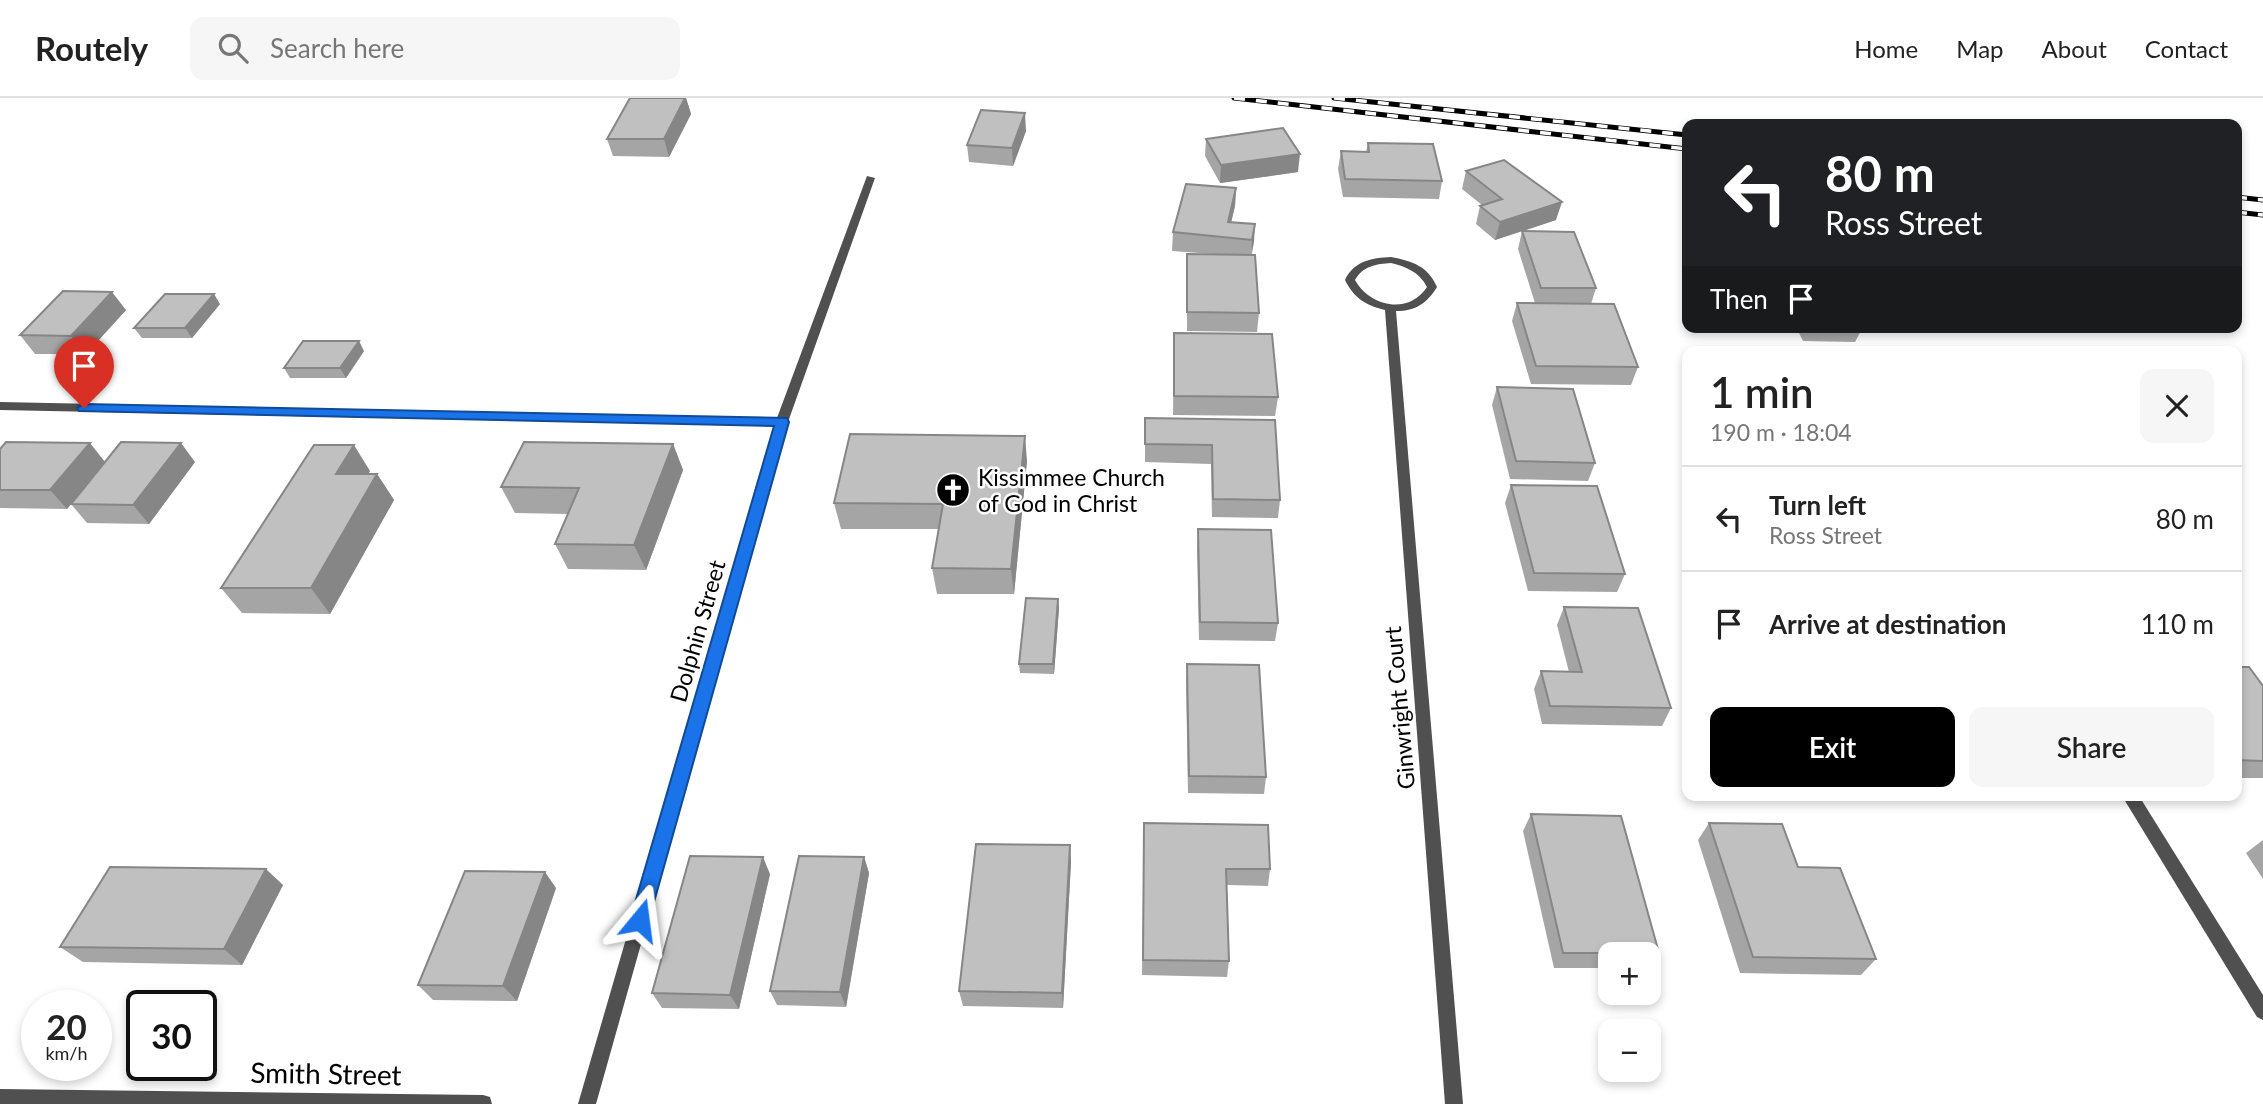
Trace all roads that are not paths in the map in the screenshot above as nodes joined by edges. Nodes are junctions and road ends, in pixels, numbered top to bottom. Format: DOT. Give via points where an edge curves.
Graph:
graph roads {
  1 [pos="870,178"];
  2 [pos="1390,308"];
  3 [pos="0,406"];
  4 [pos="782,422"];
  5 [pos="2133,801"];
  6 [pos="2263,1011"];
  7 [pos="0,1098"];
  8 [pos="196,1101"];
  9 [pos="483,1104"];
  10 [pos="587,1104"];
  11 [pos="1454,1104"];
  1 -- 4 [label="street, Dolphin Street"];
  2 -- 2 [label="street" via="1420,303 1429,296 1428,278 1420,270 1391,260 1353,271 1350,280 1361,298"];
  2 -- 11 [label="street, Ginwright Court"];
  3 -- 4 [label="street"];
  4 -- 10 [label="street, Dolphin Street"];
  5 -- 6 [label="street"];
  7 -- 8 [label="street, Smith Street"];
  8 -- 9 [label="street, Smith Street"];
}
